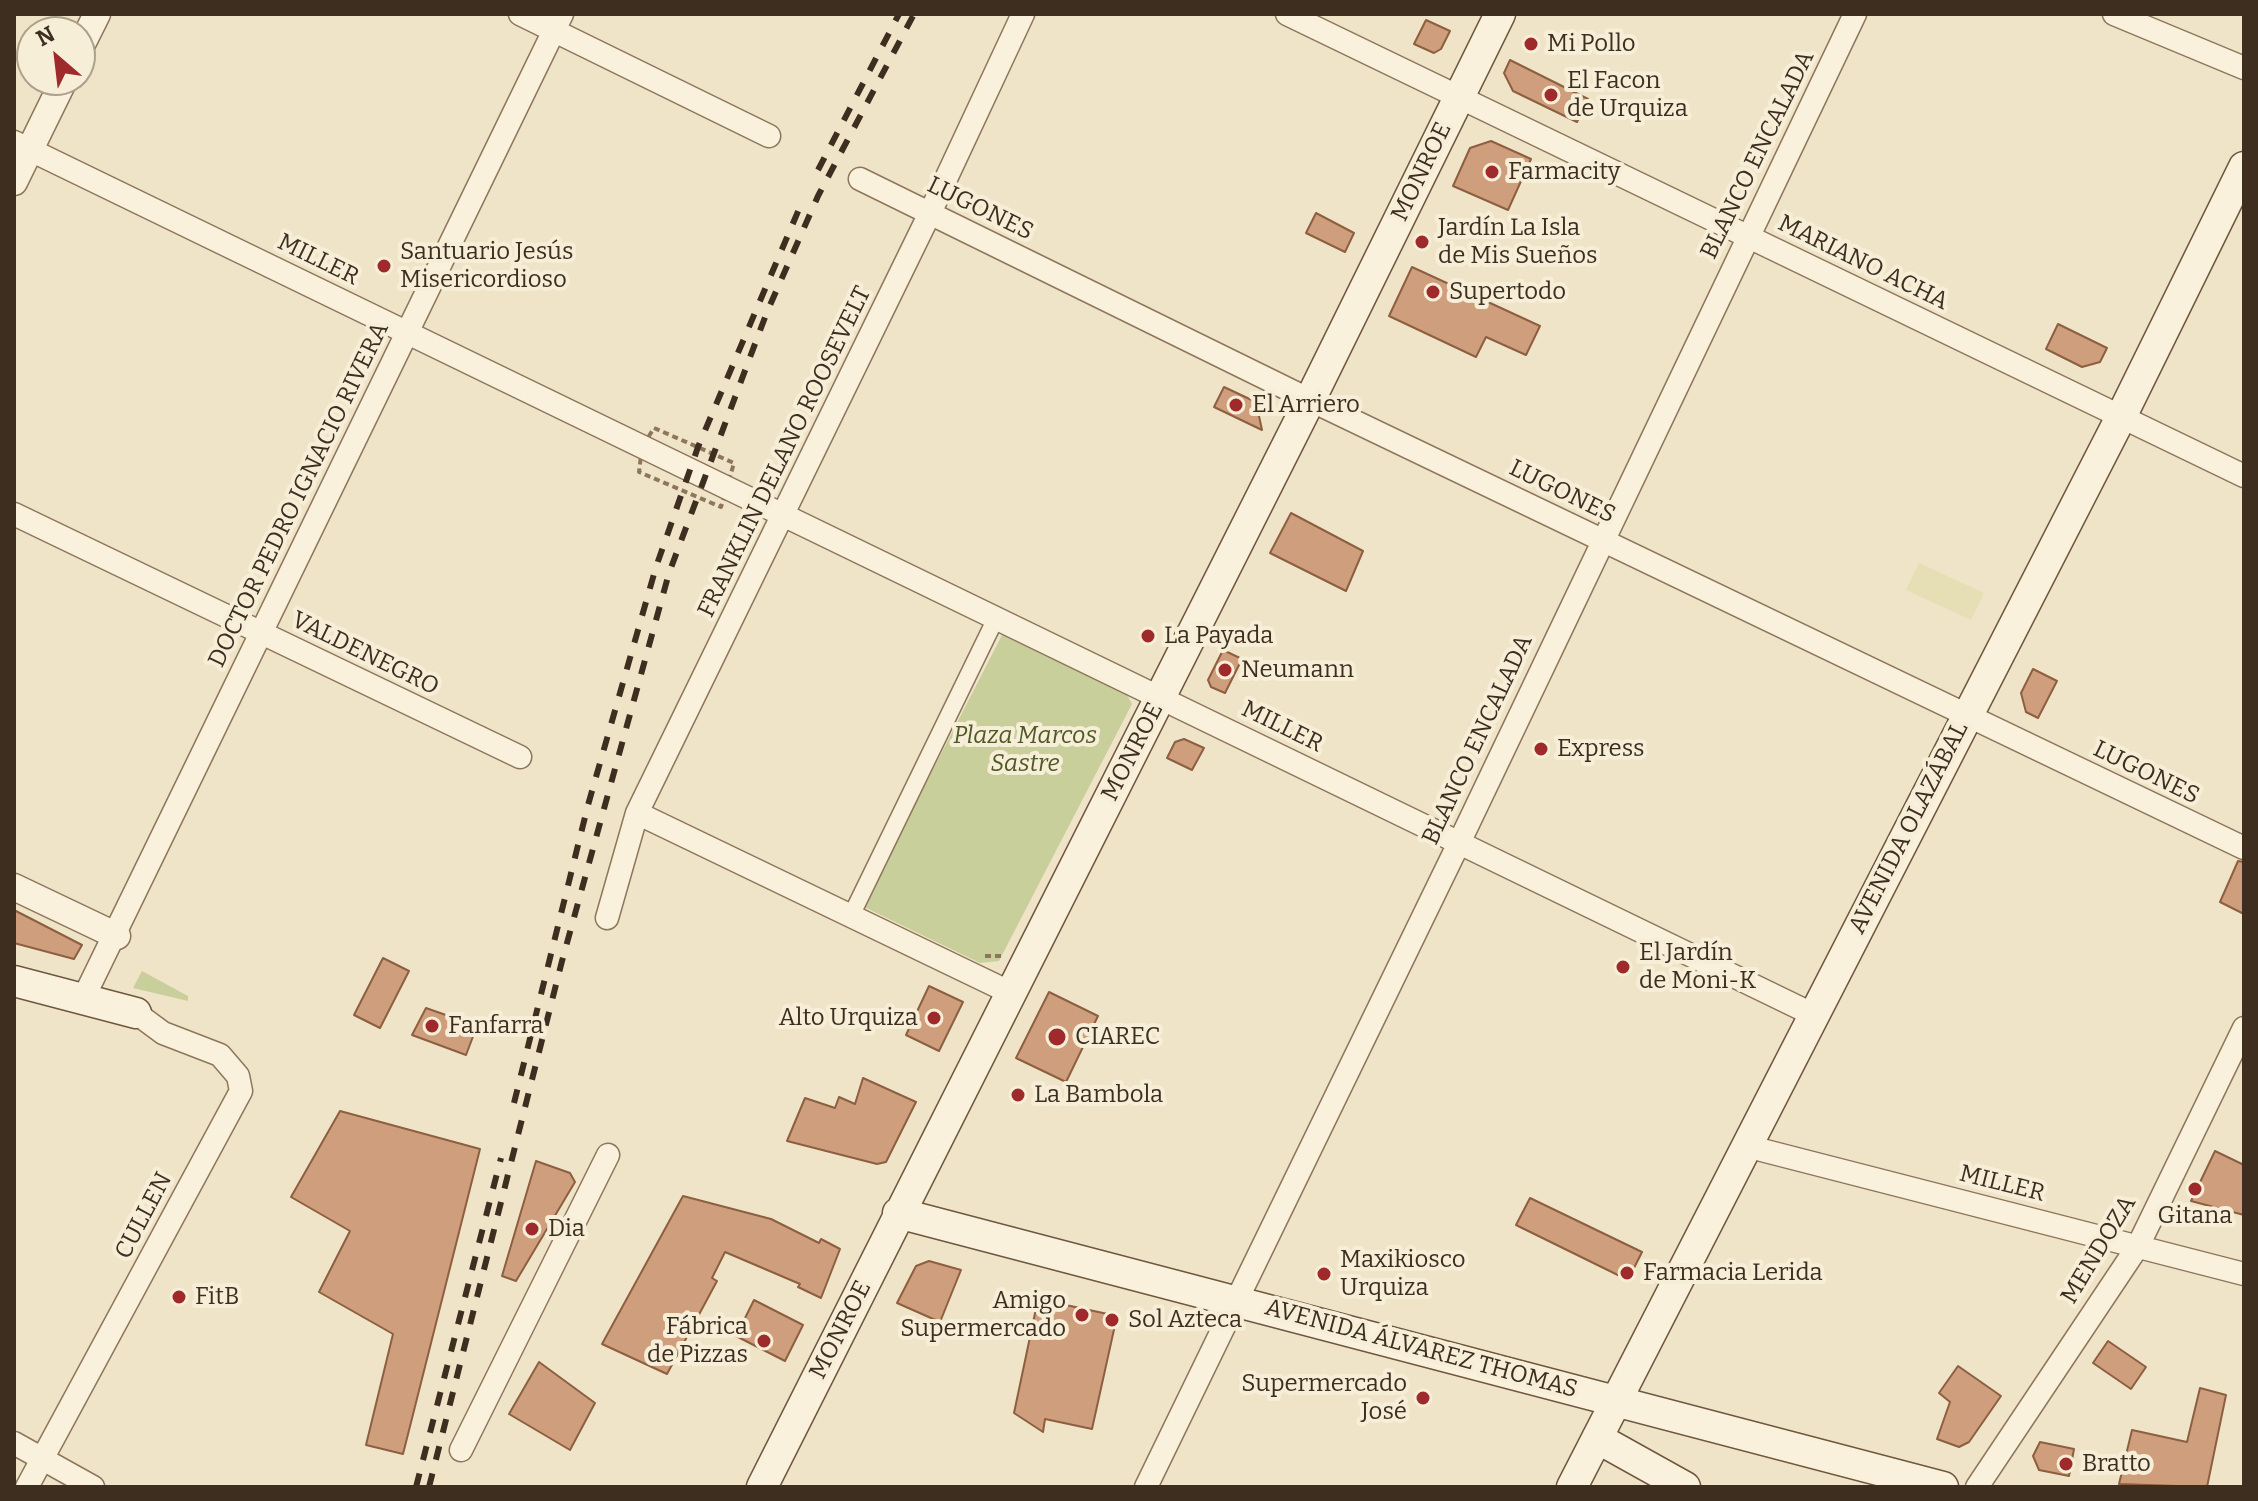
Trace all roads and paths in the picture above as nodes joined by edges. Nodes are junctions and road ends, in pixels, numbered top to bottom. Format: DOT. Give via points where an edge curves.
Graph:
graph roads {
  1 [pos="520,14"];
  2 [pos="1023,14"];
  3 [pos="1287,14"];
  4 [pos="1500,14"];
  5 [pos="1855,14"];
  6 [pos="2114,14"];
  7 [pos="558,22"];
  8 [pos="2244,68"];
  9 [pos="54,96"];
  10 [pos="1458,98"];
  11 [pos="769,136"];
  12 [pos="22,146"];
  13 [pos="2244,167"];
  14 [pos="860,179"];
  15 [pos="14,182"];
  16 [pos="930,213"];
  17 [pos="1747,236"];
  18 [pos="406,331"];
  19 [pos="1310,400"];
  20 [pos="2121,417"];
  21 [pos="2244,476"];
  22 [pos="14,514"];
  23 [pos="783,514"];
  24 [pos="1602,539"];
  25 [pos="997,616"];
  26 [pos="262,633"];
  27 [pos="1161,696"];
  28 [pos="1967,716"];
  29 [pos="520,757"];
  30 [pos="637,813"];
  31 [pos="1459,843"];
  32 [pos="2244,848"];
  33 [pos="14,887"];
  34 [pos="851,916"];
  35 [pos="607,918"];
  36 [pos="117,936"];
  37 [pos="982,956"];
  38 [pos="1026,961"];
  39 [pos="14,981"];
  40 [pos="1009,992"];
  41 [pos="83,999"];
  42 [pos="136,1013"];
  43 [pos="1812,1014"];
  44 [pos="2244,1028"];
  45 [pos="1746,1146"];
  46 [pos="608,1155"];
  47 [pos="898,1213"];
  48 [pos="2138,1246"];
  49 [pos="2244,1274"];
  50 [pos="1236,1301"];
  51 [pos="1617,1400"];
  52 [pos="1597,1438"];
  53 [pos="14,1443"];
  54 [pos="461,1450"];
  55 [pos="43,1459"];
  56 [pos="27,1487"];
  57 [pos="93,1487"];
  58 [pos="762,1487"];
  59 [pos="1146,1487"];
  60 [pos="1572,1487"];
  61 [pos="1685,1487"];
  62 [pos="1943,1487"];
  63 [pos="1977,1487"];
  1 -- 7 [label="street"];
  2 -- 16 [label="street, FRANKLIN DELANO ROOSEVELT"];
  3 -- 10 [label="street, MARIANO ACHA"];
  4 -- 10 [label="main road, MONROE"];
  5 -- 17 [label="street, BLANCO ENCALADA"];
  6 -- 8 [label="street"];
  7 -- 11 [label="street"];
  7 -- 18 [label="street, DOCTOR PEDRO IGNACIO RIVERA"];
  9 -- 12 [label="street"];
  10 -- 17 [label="street, MARIANO ACHA"];
  10 -- 19 [label="main road, MONROE"];
  12 -- 15 [label="street"];
  12 -- 18 [label="street, MILLER"];
  13 -- 20 [label="main road, AVENIDA OLAZÁBAL"];
  14 -- 16 [label="street, LUGONES"];
  16 -- 19 [label="street, LUGONES"];
  16 -- 23 [label="street, FRANKLIN DELANO ROOSEVELT"];
  17 -- 20 [label="street, MARIANO ACHA"];
  17 -- 24 [label="street, BLANCO ENCALADA"];
  18 -- 23 [label="street, MILLER"];
  18 -- 26 [label="street, DOCTOR PEDRO IGNACIO RIVERA"];
  19 -- 24 [label="street, LUGONES"];
  19 -- 27 [label="main road, MONROE"];
  20 -- 21 [label="street, MARIANO ACHA"];
  20 -- 28 [label="main road, AVENIDA OLAZÁBAL"];
  22 -- 26 [label="street, VALDENEGRO"];
  23 -- 25 [label="street, MILLER"];
  23 -- 30 [label="street, FRANKLIN DELANO ROOSEVELT"];
  24 -- 28 [label="street, LUGONES"];
  24 -- 31 [label="street, BLANCO ENCALADA"];
  25 -- 27 [label="street, MILLER"];
  25 -- 34 [label="street"];
  26 -- 29 [label="street, VALDENEGRO"];
  26 -- 36 [label="street, DOCTOR PEDRO IGNACIO RIVERA"];
  27 -- 31 [label="street, MILLER"];
  27 -- 38 [label="main road, MONROE"];
  28 -- 32 [label="street, LUGONES"];
  28 -- 43 [label="main road, AVENIDA OLAZÁBAL"];
  30 -- 34 [label="street"];
  30 -- 35 [label="street, FRANKLIN DELANO ROOSEVELT"];
  31 -- 43 [label="street, MILLER"];
  31 -- 50 [label="street, BLANCO ENCALADA"];
  33 -- 36 [label="street"];
  34 -- 40 [label="street"];
  36 -- 41 [label="street, DOCTOR PEDRO IGNACIO RIVERA"];
  37 -- 38 [label="path"];
  38 -- 40 [label="main road, MONROE"];
  39 -- 41 [label="main road"];
  40 -- 47 [label="main road, MONROE"];
  41 -- 42 [label="main road"];
  42 -- 55 [label="street, CULLEN" via="163,1033 220,1055 238,1076 241,1091"];
  43 -- 45 [label="main road, AVENIDA OLAZÁBAL"];
  44 -- 48 [label="street, MENDOZA"];
  45 -- 48 [label="street, MILLER"];
  45 -- 51 [label="main road, AVENIDA OLAZÁBAL"];
  46 -- 54 [label="street"];
  47 -- 50 [label="main road, AVENIDA ÁLVAREZ THOMAS"];
  47 -- 58 [label="main road, MONROE"];
  48 -- 49 [label="street, MILLER"];
  48 -- 63 [label="street, MENDOZA"];
  50 -- 51 [label="main road, AVENIDA ÁLVAREZ THOMAS"];
  50 -- 59 [label="street, BLANCO ENCALADA"];
  51 -- 52 [label="main road, AVENIDA OLAZÁBAL"];
  51 -- 62 [label="main road, AVENIDA ÁLVAREZ THOMAS"];
  52 -- 60 [label="main road, AVENIDA OLAZÁBAL"];
  52 -- 61 [label="main road"];
  53 -- 55 [label="street"];
  55 -- 56 [label="street, CULLEN"];
  55 -- 57 [label="street"];
}
